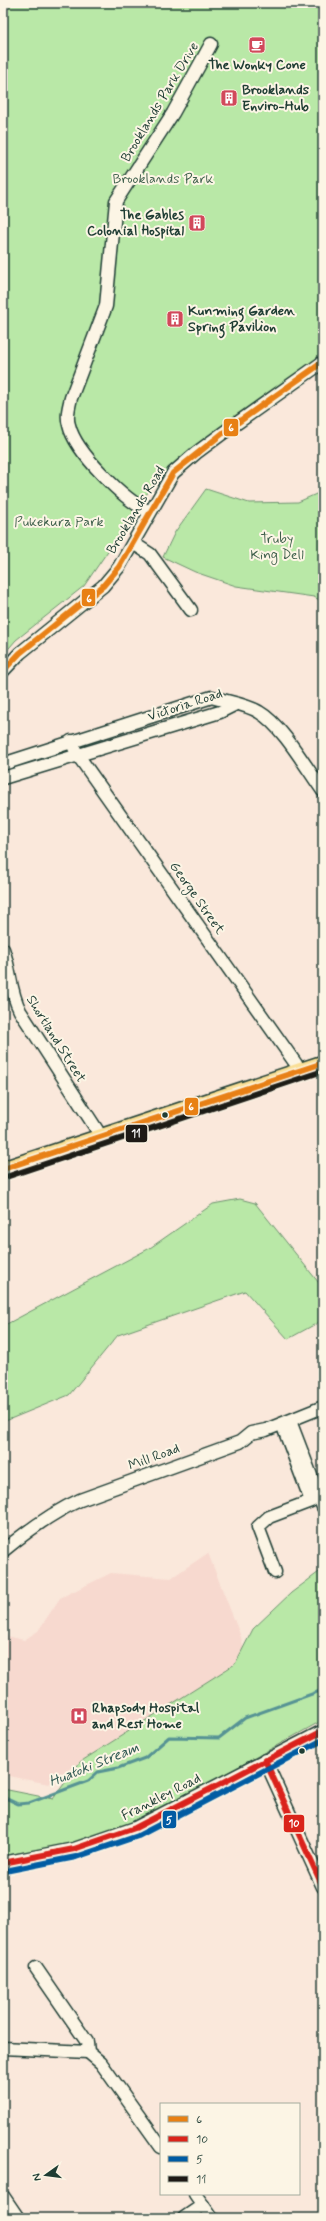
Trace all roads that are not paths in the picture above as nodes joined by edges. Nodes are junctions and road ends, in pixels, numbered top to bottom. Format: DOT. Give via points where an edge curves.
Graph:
graph roads {
  1 [pos="212,44"];
  2 [pos="323,362"];
  3 [pos="150,512"];
  4 [pos="133,543"];
  5 [pos="191,610"];
  6 [pos="3,671"];
  7 [pos="236,704"];
  8 [pos="71,741"];
  9 [pos="77,754"];
  10 [pos="3,764"];
  11 [pos="3,778"];
  12 [pos="323,791"];
  13 [pos="3,949"];
  14 [pos="323,1063"];
  15 [pos="298,1072"];
  16 [pos="100,1138"];
  17 [pos="3,1170"];
  18 [pos="323,1407"];
  19 [pos="286,1422"];
  20 [pos="323,1507"];
  21 [pos="3,1551"];
  22 [pos="275,1572"];
  23 [pos="323,1731"];
  24 [pos="265,1760"];
  25 [pos="3,1863"];
  26 [pos="323,1887"];
  27 [pos="36,1968"];
  28 [pos="3,2048"];
  29 [pos="88,2052"];
  30 [pos="160,2146"];
  31 [pos="196,2195"];
  32 [pos="3,2196"];
  33 [pos="202,2205"];
  34 [pos="18,2218"];
  35 [pos="184,2218"];
  36 [pos="212,2218"];
  1 -- 3 [label="street, Brooklands Park Drive" via="173,113 116,201 106,306 68,411 69,426 84,452 114,488"];
  2 -- 3 [label="street, Brooklands Road" via="196,453 173,473"];
  3 -- 4 [label="street, Brooklands Road"];
  4 -- 5 [label="street" via="150,554"];
  4 -- 6 [label="street, Brooklands Road" via="119,567 103,586 20,653"];
  7 -- 8 [label="street, Victoria Road" via="212,697"];
  7 -- 9 [label="street, Victoria Road" via="220,712"];
  7 -- 12 [label="street" via="260,712 271,721"];
  8 -- 9 [label="street, George Street"];
  8 -- 10 [label="street, Victoria Road"];
  9 -- 11 [label="street, Victoria Road"];
  9 -- 15 [label="street, George Street" via="296,1064"];
  13 -- 16 [label="street, Shortland Street" via="13,996 20,1011"];
  14 -- 15 [label="main road"];
  15 -- 16 [label="main road"];
  16 -- 17 [label="main road"];
  18 -- 19 [label="street, Mill Road"];
  19 -- 20 [label="street"];
  19 -- 21 [label="street, Mill Road" via="251,1433 240,1442 80,1500 24,1533"];
  19 -- 22 [label="street" via="311,1501 269,1517 258,1527"];
  23 -- 24 [label="street, Frankley Road"];
  24 -- 25 [label="street, Frankley Road" via="135,1828 74,1848"];
  24 -- 26 [label="street"];
  27 -- 29 [label="street" via="87,2042"];
  28 -- 29 [label="street"];
  29 -- 30 [label="street" via="101,2063"];
  31 -- 33 [label="street"];
  32 -- 34 [label="street"];
  33 -- 35 [label="street"];
  33 -- 36 [label="street"];
}
